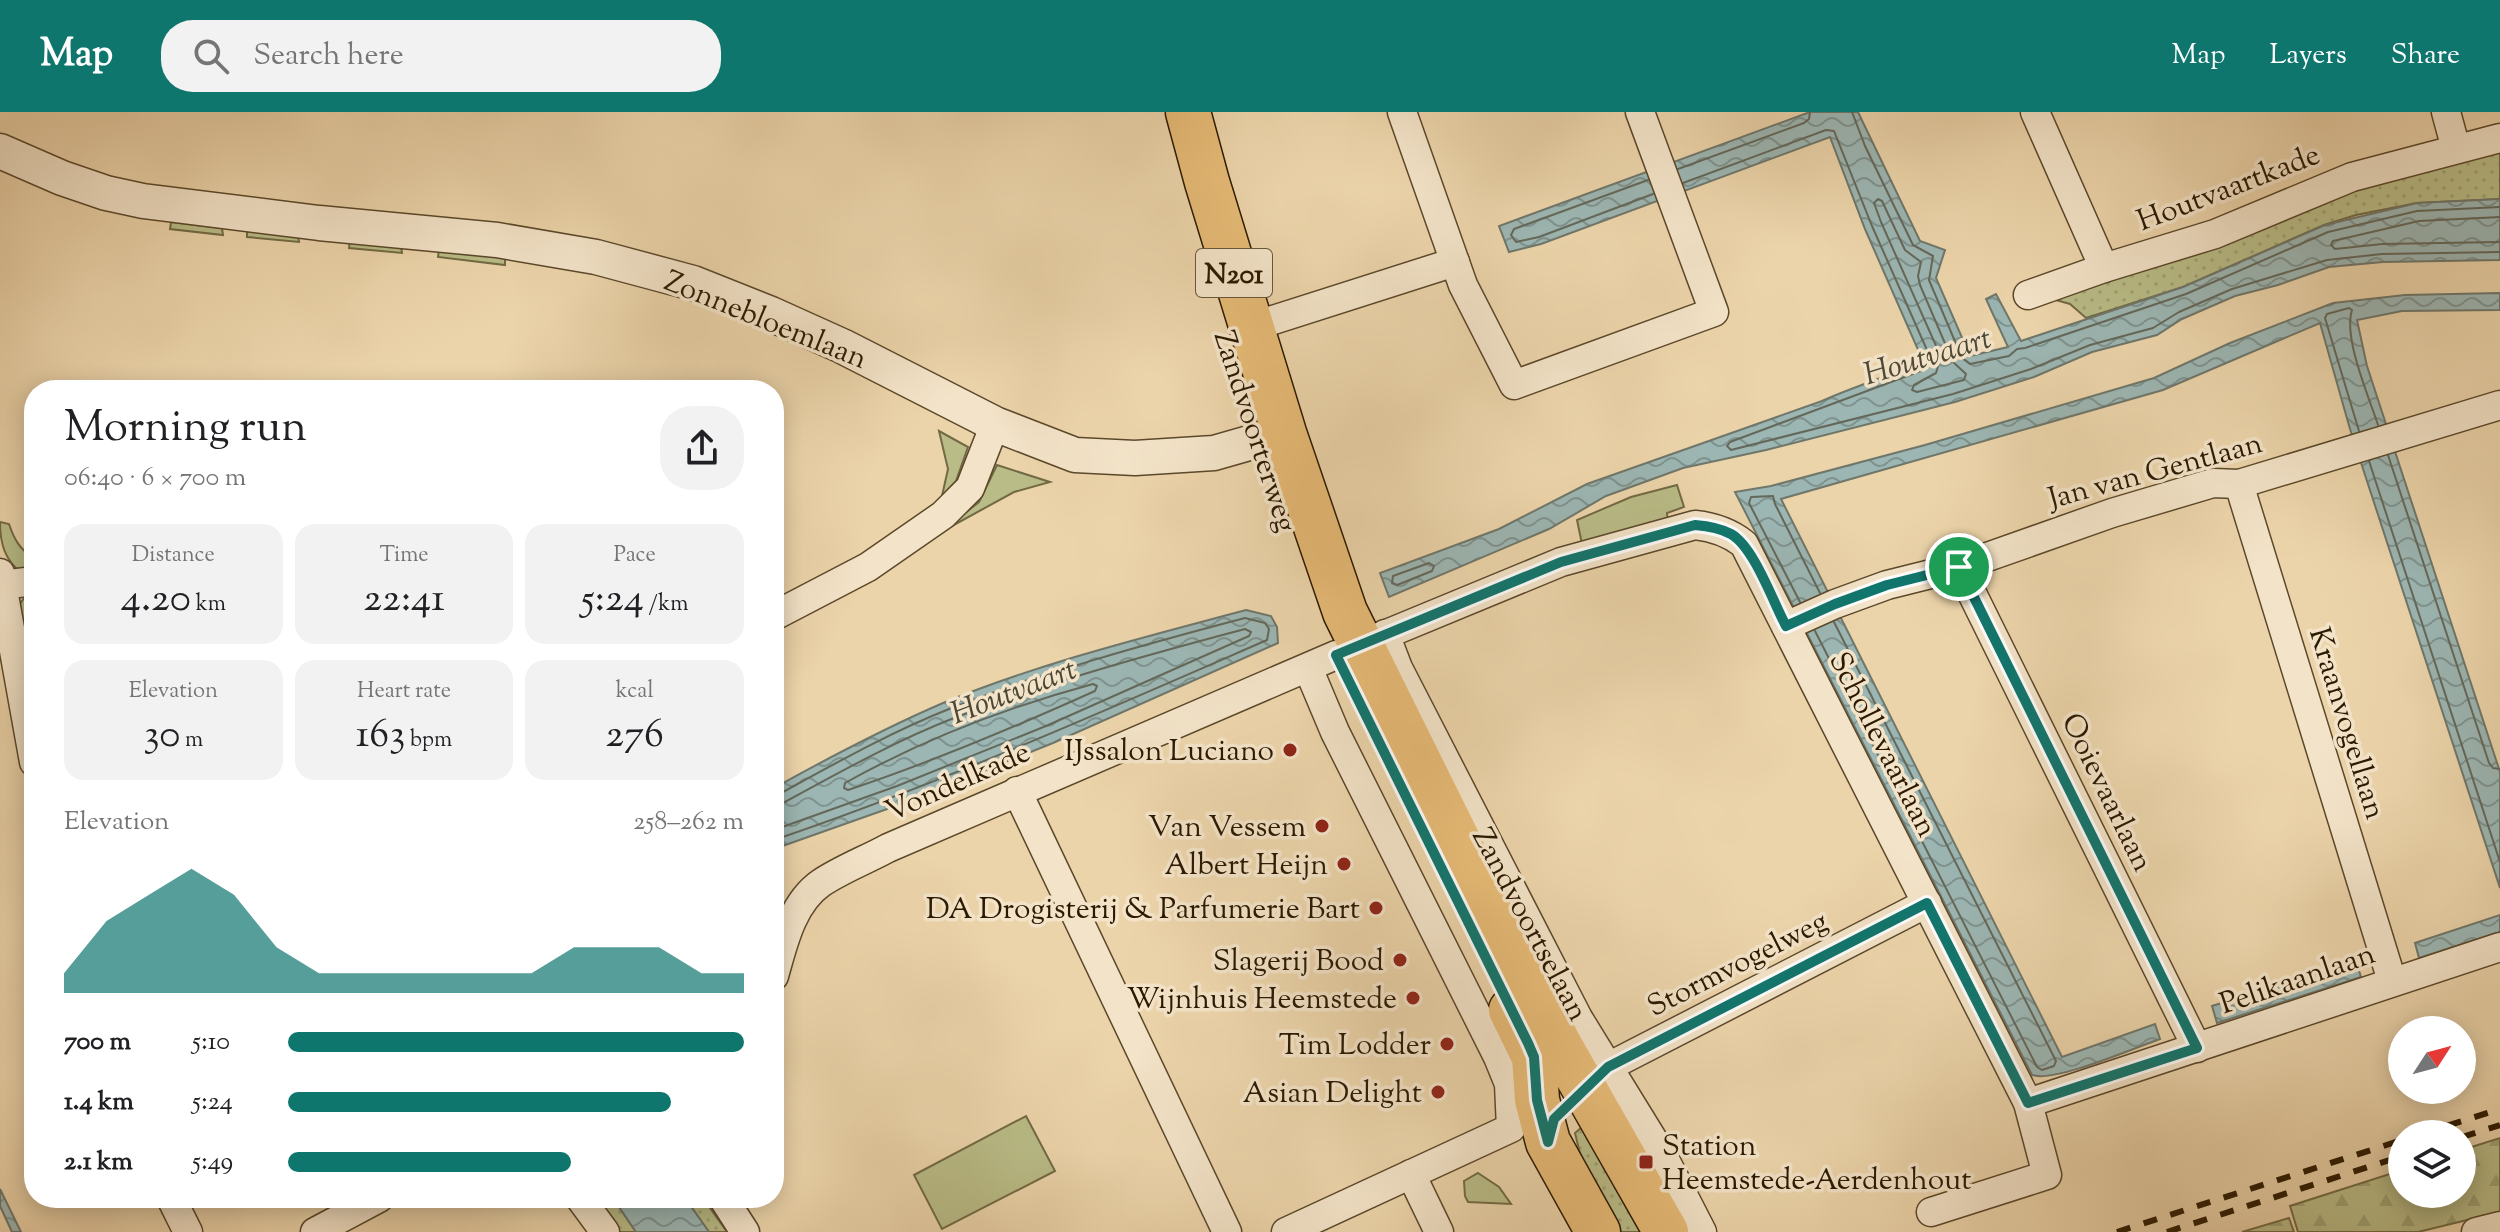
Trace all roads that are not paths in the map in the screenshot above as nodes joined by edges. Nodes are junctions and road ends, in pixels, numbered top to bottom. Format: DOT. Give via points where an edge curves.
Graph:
graph roads {
  1 [pos="1163,112"];
  2 [pos="1188,112"];
  3 [pos="1402,112"];
  4 [pos="1640,112"];
  5 [pos="2035,112"];
  6 [pos="2446,112"];
  7 [pos="2500,138"];
  8 [pos="2456,149"];
  9 [pos="0,151"];
  10 [pos="1455,262"];
  11 [pos="2104,268"];
  12 [pos="2028,295"];
  13 [pos="1247,329"];
  14 [pos="2500,405"];
  15 [pos="995,424"];
  16 [pos="1269,438"];
  17 [pos="2239,484"];
  18 [pos="1959,567"];
  19 [pos="1,579"];
  20 [pos="24,580"];
  21 [pos="1328,603"];
  22 [pos="784,611"];
  23 [pos="1791,624"];
  24 [pos="1347,650"];
  25 [pos="24,707"];
  26 [pos="1017,791"];
  27 [pos="1927,903"];
  28 [pos="784,942"];
  29 [pos="2500,947"];
  30 [pos="2392,981"];
  31 [pos="2197,1048"];
  32 [pos="1597,1079"];
  33 [pos="2028,1103"];
  34 [pos="1530,1135"];
  35 [pos="1411,1174"];
  36 [pos="176,1208"];
  37 [pos="360,1208"];
  38 [pos="587,1208"];
  39 [pos="729,1208"];
  40 [pos="1931,1212"];
  41 [pos="2500,1226"];
  42 [pos="188,1232"];
  43 [pos="315,1232"];
  44 [pos="605,1232"];
  45 [pos="745,1232"];
  46 [pos="1227,1232"];
  47 [pos="1286,1232"];
  48 [pos="1439,1232"];
  49 [pos="1598,1232"];
  50 [pos="1666,1232"];
  51 [pos="1702,1232"];
  52 [pos="2476,1232"];
  1 -- 13 [label="main road, Zandvoorterweg / N201"];
  2 -- 13 [label="main road, Zandvoorterweg / N201"];
  3 -- 10 [label="street"];
  4 -- 10 [label="street" via="1714,312 1514,385"];
  5 -- 11 [label="street"];
  6 -- 8 [label="street"];
  7 -- 8 [label="street, Houtvaartkade"];
  8 -- 11 [label="street, Houtvaartkade" via="2352,177 2215,234"];
  9 -- 15 [label="street, Zonnebloemlaan" via="62,178 143,201 497,240 596,257 693,283 842,346"];
  10 -- 13 [label="street"];
  11 -- 12 [label="street, Houtvaartkade"];
  13 -- 16 [label="main road, Zandvoorterweg / N201"];
  14 -- 17 [label="street, Jan van Gentlaan"];
  15 -- 16 [label="street, Zonnebloemlaan" via="1075,455 1214,453"];
  15 -- 22 [label="street" via="970,488 943,515 868,567"];
  16 -- 21 [label="main road, Zandvoorterweg / N201"];
  17 -- 18 [label="street, Jan van Gentlaan" via="2213,483 2126,508"];
  17 -- 30 [label="street, Kraanvogellaan"];
  18 -- 23 [label="street, Jan van Gentlaan" via="1887,585"];
  18 -- 31 [label="street, Ooievaarlaan"];
  19 -- 20 [label="street"];
  19 -- 25 [label="street"];
  21 -- 24 [label="main road, Zandvoortselaan / N201"];
  23 -- 24 [label="street, Schollevaarlaan" via="1744,544 1716,528 1695,525 1561,562"];
  23 -- 27 [label="street, Schollevaarlaan"];
  24 -- 26 [label="street, Vondelkade"];
  24 -- 32 [label="main road, Zandvoortselaan / N201" via="1559,1044"];
  24 -- 32 [label="street, Zandvoortselaan" via="1412,696 1586,1030"];
  24 -- 34 [label="main road, Zandvoortselaan / N201" via="1534,1057 1537,1100"];
  26 -- 28 [label="street, Vondelkade" via="820,884 803,901"];
  26 -- 46 [label="street"];
  27 -- 32 [label="street, Stormvogelweg"];
  27 -- 33 [label="street, Schollevaarlaan"];
  29 -- 30 [label="street, Pelikaanlaan"];
  30 -- 31 [label="street, Pelikaanlaan"];
  31 -- 33 [label="street, Pelikaanlaan"];
  32 -- 34 [label="main road"];
  32 -- 50 [label="main road, Zandvoortselaan / N201"];
  32 -- 51 [label="street, Zandvoortselaan" via="1663,1156"];
  33 -- 40 [label="street" via="2047,1175"];
  34 -- 35 [label="street"];
  34 -- 49 [label="main road, Zandvoortselaan / N201"];
  35 -- 47 [label="street"];
  35 -- 48 [label="street"];
  36 -- 42 [label="street"];
  37 -- 43 [label="street"];
  38 -- 44 [label="street"];
  39 -- 45 [label="street"];
  41 -- 52 [label="street"];
}
